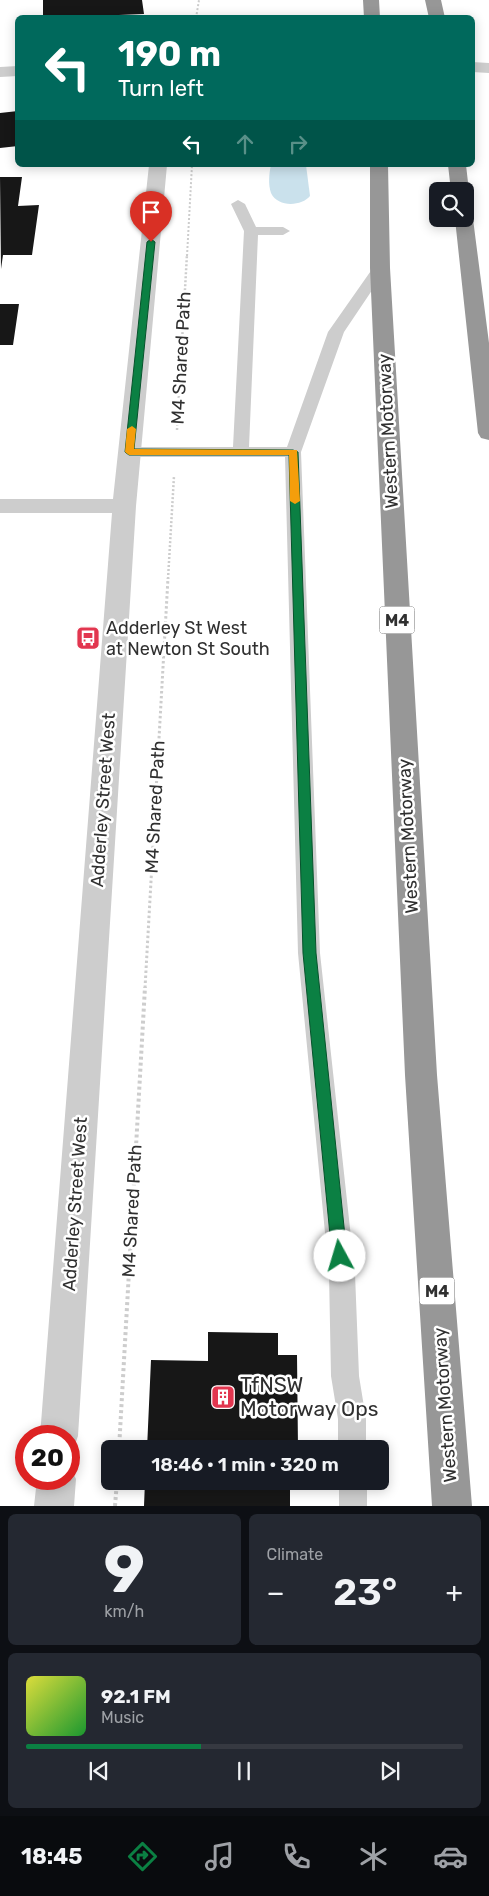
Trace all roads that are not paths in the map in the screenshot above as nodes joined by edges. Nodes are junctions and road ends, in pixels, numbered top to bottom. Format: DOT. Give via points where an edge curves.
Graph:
graph roads {
  1 [pos="371,0"];
  2 [pos="433,0"];
  3 [pos="372,15"];
  4 [pos="436,15"];
  5 [pos="475,67"];
  6 [pos="489,68"];
  7 [pos="15,71"];
  8 [pos="0,72"];
  9 [pos="158,167"];
  10 [pos="380,167"];
  11 [pos="457,167"];
  12 [pos="459,182"];
  13 [pos="238,204"];
  14 [pos="465,227"];
  15 [pos="251,231"];
  16 [pos="283,231"];
  17 [pos="380,268"];
  18 [pos="489,433"];
  19 [pos="129,452"];
  20 [pos="241,452"];
  21 [pos="293,452"];
  22 [pos="0,506"];
  23 [pos="124,506"];
  24 [pos="60,1425"];
  25 [pos="352,1440"];
  26 [pos="55,1490"];
  27 [pos="353,1490"];
  28 [pos="54,1506"];
  29 [pos="353,1506"];
  30 [pos="452,1506"];
  1 -- 3 [label="highway"];
  2 -- 4 [label="highway"];
  5 -- 6 [label="street"];
  7 -- 8 [label="street"];
  9 -- 19 [label="street, Adderley Street West"];
  10 -- 17 [label="highway, Western Motorway / M4"];
  11 -- 12 [label="highway"];
  13 -- 15 [label="lane"];
  14 -- 18 [label="highway"];
  15 -- 16 [label="lane"];
  15 -- 20 [label="lane"];
  17 -- 21 [label="lane" via="336,332"];
  17 -- 30 [label="highway, Western Motorway / M4" via="421,1076"];
  19 -- 20 [label="lane"];
  19 -- 23 [label="street, Adderley Street West"];
  20 -- 21 [label="lane"];
  21 -- 25 [label="lane" via="309,953 342,1274 345,1376"];
  22 -- 23 [label="street"];
  23 -- 24 [label="street, Adderley Street West"];
  26 -- 28 [label="street"];
  27 -- 29 [label="lane"];
}
